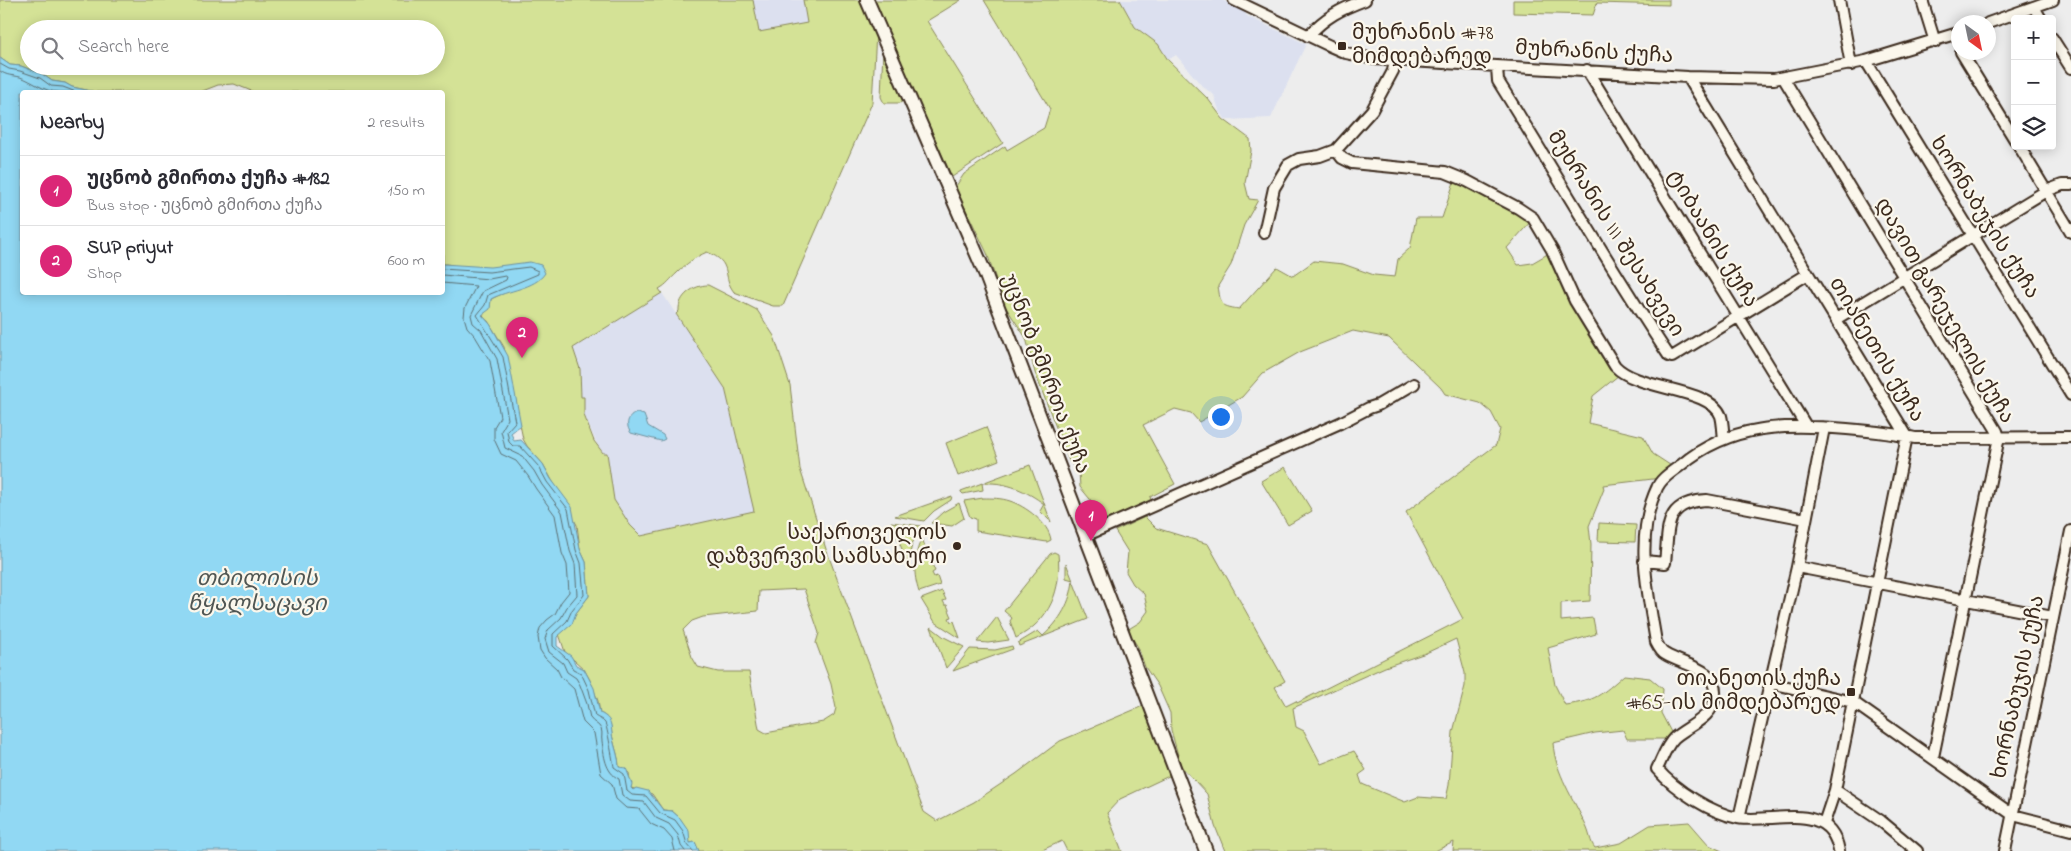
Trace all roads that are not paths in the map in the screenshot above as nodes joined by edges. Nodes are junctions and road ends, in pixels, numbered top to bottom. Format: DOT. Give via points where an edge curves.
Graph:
graph roads {
  1 [pos="867,0"];
  2 [pos="1234,0"];
  3 [pos="1365,0"];
  4 [pos="1839,0"];
  5 [pos="1922,0"];
  6 [pos="2052,0"];
  7 [pos="2034,7"];
  8 [pos="2039,15"];
  9 [pos="1996,20"];
  10 [pos="1308,36"];
  11 [pos="1951,36"];
  12 [pos="1935,42"];
  13 [pos="2056,44"];
  14 [pos="1395,60"];
  15 [pos="1966,60"];
  16 [pos="1866,61"];
  17 [pos="1851,65"];
  18 [pos="1497,67"];
  19 [pos="2071,68"];
  20 [pos="1587,70"];
  21 [pos="1688,77"];
  22 [pos="1784,78"];
  23 [pos="2011,133"];
  24 [pos="1336,150"];
  25 [pos="2020,150"];
  26 [pos="2071,184"];
  27 [pos="2046,191"];
  28 [pos="2071,232"];
  29 [pos="1264,233"];
  30 [pos="1973,236"];
  31 [pos="1808,274"];
  32 [pos="1904,278"];
  33 [pos="1738,317"];
  34 [pos="1836,318"];
  35 [pos="1414,384"];
  36 [pos="2071,395"];
  37 [pos="1806,426"];
  38 [pos="1824,428"];
  39 [pos="1907,436"];
  40 [pos="1999,437"];
  41 [pos="2071,437"];
  42 [pos="1724,439"];
  43 [pos="1806,518"];
  44 [pos="2071,531"];
  45 [pos="1086,536"];
  46 [pos="1644,561"];
  47 [pos="1796,567"];
  48 [pos="1876,583"];
  49 [pos="1966,600"];
  50 [pos="2053,617"];
  51 [pos="1770,683"];
  52 [pos="1853,702"];
  53 [pos="1933,757"];
  54 [pos="1835,790"];
  55 [pos="2013,815"];
  56 [pos="1739,818"];
  57 [pos="1824,823"];
  58 [pos="2071,830"];
  59 [pos="1206,851"];
  60 [pos="1839,851"];
  61 [pos="1917,851"];
  62 [pos="2005,851"];
  1 -- 45 [label="main road, უცნობ გმირთა ქუჩა" via="976,250"];
  2 -- 10 [label="street, მუხრანის ქუჩა"];
  3 -- 10 [label="street" via="1338,10"];
  4 -- 17 [label="street"];
  5 -- 12 [label="street"];
  6 -- 7 [label="street"];
  7 -- 8 [label="street"];
  7 -- 9 [label="street"];
  10 -- 14 [label="street, მუხრანის ქუჩა" via="1346,53"];
  11 -- 12 [label="street, მუხრანის ქუჩა"];
  12 -- 16 [label="street, მუხრანის ქუჩა"];
  13 -- 19 [label="street"];
  14 -- 18 [label="street, მუხრანის ქუჩა"];
  14 -- 24 [label="street" via="1393,71 1372,110"];
  15 -- 23 [label="street"];
  16 -- 17 [label="street, მუხრანის ქუჩა"];
  16 -- 30 [label="street, ხორნაბუჯის ქუჩა"];
  17 -- 22 [label="street, მუხრანის ქუჩა"];
  18 -- 20 [label="street, მუხრანის ქუჩა"];
  18 -- 33 [label="street, მუხრანის III შესახვევი" via="1498,80 1669,356"];
  20 -- 21 [label="street, მუხრანის ქუჩა"];
  20 -- 33 [label="street, ტიბაანის ქუჩა"];
  21 -- 22 [label="street, მუხრანის ქუჩა"];
  21 -- 31 [label="street, თიანეთის ქუჩა"];
  22 -- 32 [label="street, დავით გარეჯელის ქუჩა"];
  24 -- 29 [label="street" via="1288,165 1274,188"];
  24 -- 42 [label="street" via="1352,163 1445,172 1533,218 1552,250 1575,301 1615,366 1622,373 1645,383 1714,405 1721,416"];
  25 -- 27 [label="street"];
  26 -- 27 [label="street"];
  27 -- 28 [label="street"];
  27 -- 30 [label="street"];
  30 -- 32 [label="street"];
  30 -- 36 [label="street, ხორნაბუჯის ქუჩა"];
  31 -- 33 [label="street, მუხრანის III შესახვევი"];
  31 -- 34 [label="street, თიანეთის ქუჩა"];
  32 -- 34 [label="street"];
  32 -- 40 [label="street, დავით გარეჯელის ქუჩა"];
  33 -- 37 [label="street, ტიბაანის ქუჩა"];
  34 -- 39 [label="street, თიანეთის ქუჩა"];
  35 -- 45 [label="street" via="1378,405"];
  37 -- 38 [label="street"];
  37 -- 42 [label="street" via="1762,428"];
  38 -- 39 [label="street"];
  38 -- 43 [label="street"];
  39 -- 40 [label="street"];
  39 -- 48 [label="street, თიანეთის ქუჩა"];
  40 -- 41 [label="street"];
  40 -- 49 [label="street, დავით გარეჯელის ქუჩა"];
  42 -- 46 [label="street" via="1693,454 1657,487 1645,530"];
  43 -- 46 [label="street" via="1694,500 1681,505 1672,514 1668,524 1665,563"];
  43 -- 47 [label="street"];
  44 -- 50 [label="street, ხორნაბუჯის ქუჩა"];
  45 -- 59 [label="main road, უცნობ გმირთა ქუჩა"];
  46 -- 56 [label="street" via="1656,642 1663,654 1708,674 1716,686 1715,702 1707,714 1674,739 1657,769 1683,792 1718,812"];
  47 -- 48 [label="street"];
  47 -- 51 [label="street"];
  48 -- 49 [label="street"];
  48 -- 52 [label="street, თიანეთის ქუჩა"];
  49 -- 50 [label="street"];
  49 -- 53 [label="street, დავით გარეჯელის ქუჩა"];
  50 -- 55 [label="street, ხორნაბუჯის ქუჩა"];
  51 -- 52 [label="street"];
  51 -- 56 [label="street"];
  52 -- 53 [label="street"];
  52 -- 54 [label="street, თიანეთის ქუჩა"];
  53 -- 55 [label="street"];
  54 -- 57 [label="street, თიანეთის ქუჩა"];
  54 -- 61 [label="street" via="1881,821"];
  55 -- 58 [label="street"];
  55 -- 62 [label="street, ხორნაბუჯის ქუჩა"];
  56 -- 57 [label="street" via="1785,816"];
  57 -- 60 [label="street" via="1834,834"];
}
